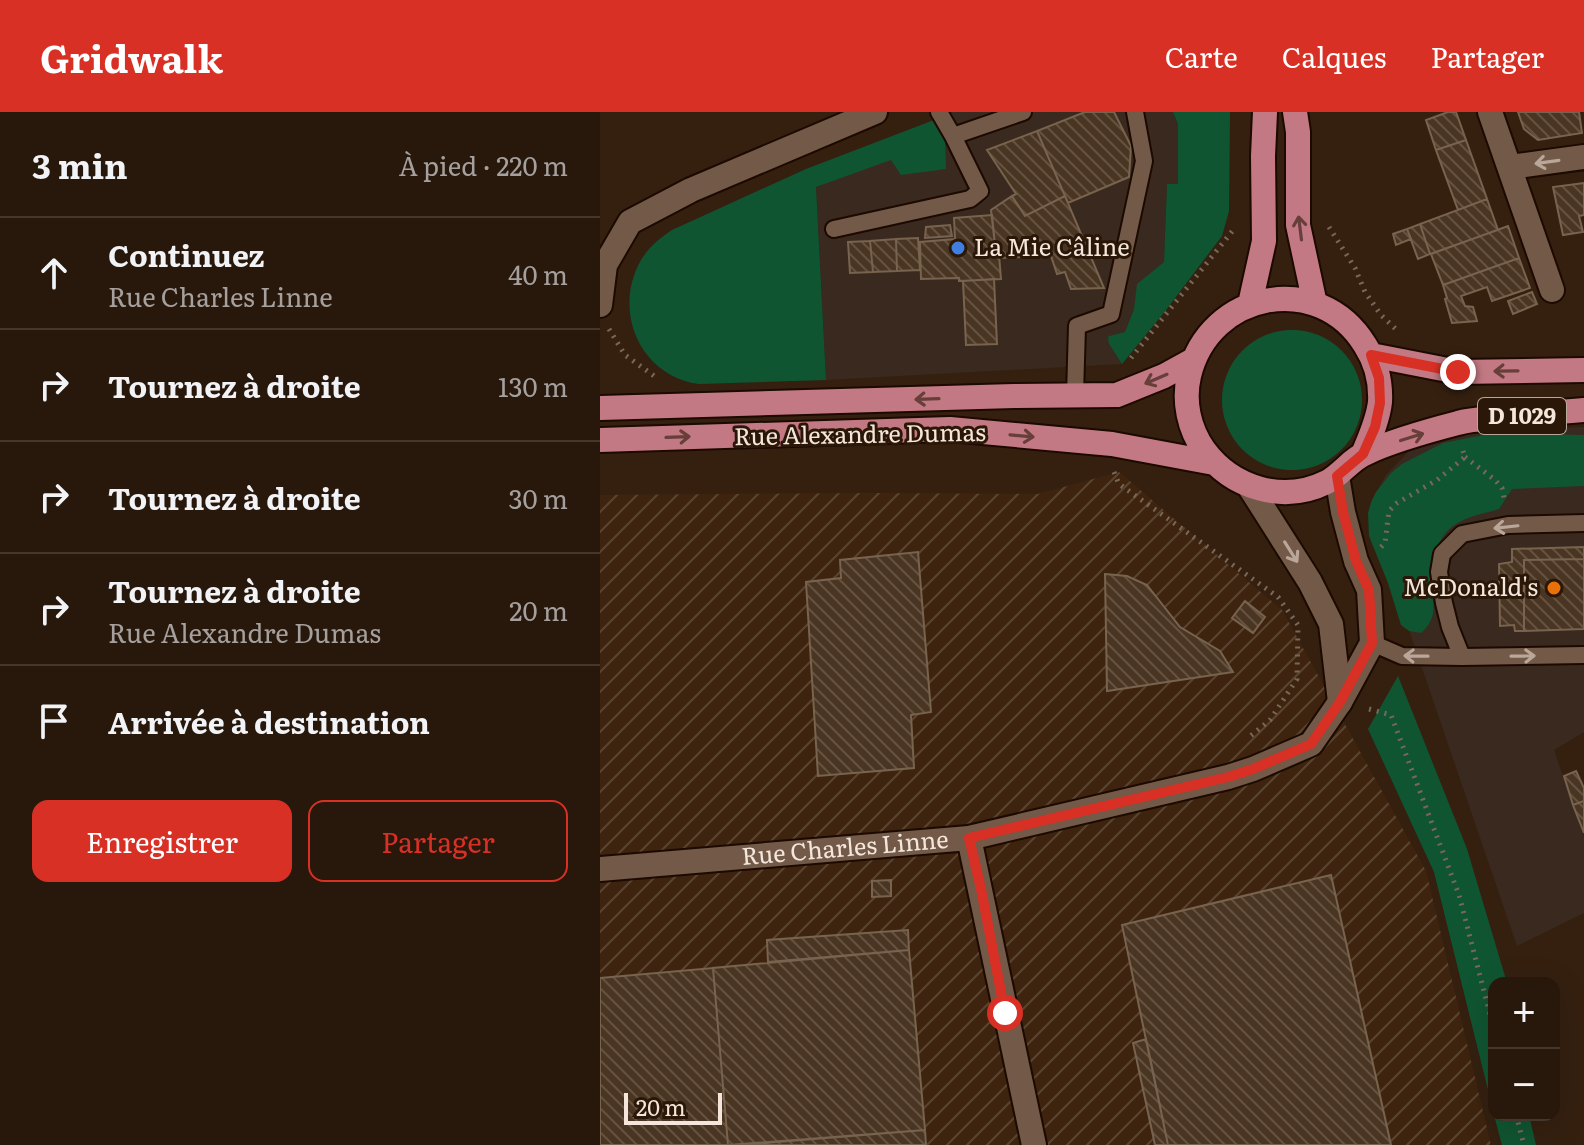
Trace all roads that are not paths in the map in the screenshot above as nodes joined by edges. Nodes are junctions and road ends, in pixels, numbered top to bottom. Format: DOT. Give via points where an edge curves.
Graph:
graph roads {
  1 [pos="875,112"];
  2 [pos="939,112"];
  3 [pos="1023,112"];
  4 [pos="1135,112"];
  5 [pos="1265,112"];
  6 [pos="1295,112"];
  7 [pos="1490,112"];
  8 [pos="953,136"];
  9 [pos="1584,157"];
  10 [pos="1510,167"];
  11 [pos="834,229"];
  12 [pos="1552,290"];
  13 [pos="1250,304"];
  14 [pos="1315,304"];
  15 [pos="600,305"];
  16 [pos="1371,355"];
  17 [pos="1193,360"];
  18 [pos="1584,370"];
  19 [pos="1075,395"];
  20 [pos="600,408"];
  21 [pos="1578,414"];
  22 [pos="600,440"];
  23 [pos="1363,454"];
  24 [pos="1214,463"];
  25 [pos="1337,476"];
  26 [pos="1249,486"];
  27 [pos="1584,523"];
  28 [pos="1372,643"];
  29 [pos="1584,655"];
  30 [pos="1462,657"];
  31 [pos="1340,702"];
  32 [pos="969,838"];
  33 [pos="600,869"];
  34 [pos="1034,1145"];
  1 -- 15 [label="street" via="691,190 630,222 605,265"];
  2 -- 8 [label="lane"];
  3 -- 8 [label="lane"];
  4 -- 19 [label="lane" via="1144,161 1127,246 1111,314 1077,326"];
  5 -- 13 [label="main road" via="1264,241"];
  14 -- 6 [label="main road, one-way" via="1298,225"];
  7 -- 10 [label="street"];
  8 -- 11 [label="lane" via="980,191 970,199"];
  9 -- 10 [label="street, one-way"];
  10 -- 12 [label="street"];
  13 -- 14 [label="main road" via="1294,299"];
  13 -- 17 [label="main road" via="1206,336"];
  14 -- 16 [label="main road" via="1358,333"];
  18 -- 16 [label="main road, one-way" via="1458,372"];
  16 -- 23 [label="main road" via="1380,403"];
  17 -- 19 [label="main road, Rue Alexandre Dumas, one-way" via="1117,395"];
  17 -- 24 [label="main road" via="1186,387 1188,415 1197,441"];
  19 -- 20 [label="main road, Rue Alexandre Dumas, one-way"];
  23 -- 21 [label="main road, D 1029, one-way" via="1461,422"];
  22 -- 24 [label="main road, Rue Alexandre Dumas, one-way" via="950,429 1112,444"];
  23 -- 25 [label="main road"];
  24 -- 26 [label="main road"];
  25 -- 26 [label="main road" via="1300,491"];
  25 -- 28 [label="street" via="1356,561 1369,590"];
  26 -- 31 [label="street, one-way" via="1331,624"];
  27 -- 30 [label="lane, one-way" via="1508,525 1462,534 1442,554 1444,603"];
  30 -- 28 [label="lane, one-way" via="1402,656"];
  28 -- 31 [label="street"];
  30 -- 29 [label="lane, one-way"];
  31 -- 32 [label="street" via="1311,744 1253,769"];
  32 -- 33 [label="street, Rue Charles Linne"];
  32 -- 34 [label="street, Rue Charles Linne"];
}
